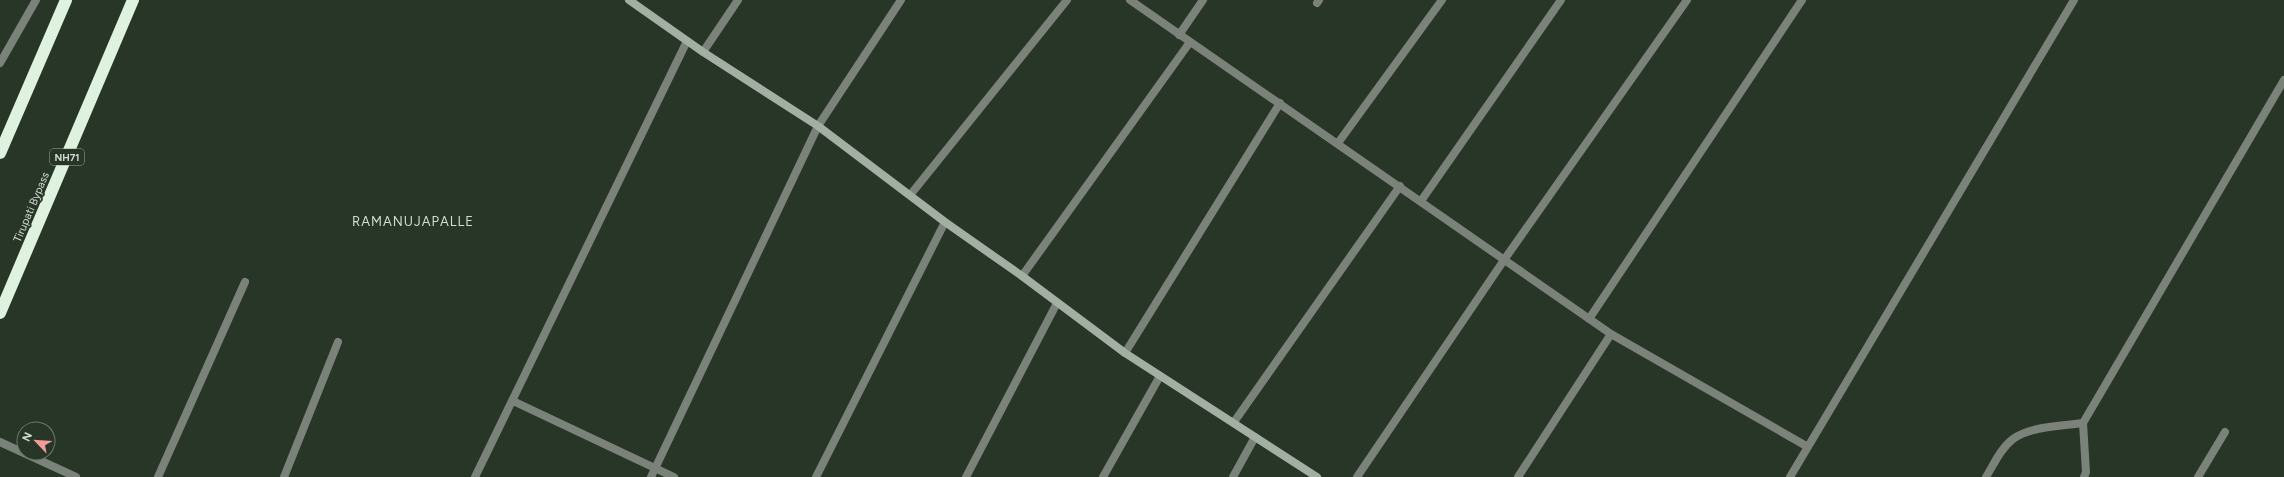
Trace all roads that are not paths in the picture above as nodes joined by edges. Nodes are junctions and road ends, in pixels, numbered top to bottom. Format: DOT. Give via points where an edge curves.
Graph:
graph roads {
  1 [pos="36,0"];
  2 [pos="66,0"];
  3 [pos="133,0"];
  4 [pos="629,0"];
  5 [pos="738,0"];
  6 [pos="901,0"];
  7 [pos="1066,0"];
  8 [pos="1130,0"];
  9 [pos="1203,0"];
  10 [pos="1442,0"];
  11 [pos="1561,0"];
  12 [pos="1687,0"];
  13 [pos="1802,0"];
  14 [pos="2074,0"];
  15 [pos="1179,35"];
  16 [pos="687,41"];
  17 [pos="1190,42"];
  18 [pos="703,52"];
  19 [pos="0,63"];
  20 [pos="2284,80"];
  21 [pos="1280,103"];
  22 [pos="818,126"];
  23 [pos="1338,143"];
  24 [pos="0,154"];
  25 [pos="1400,186"];
  26 [pos="911,194"];
  27 [pos="1421,201"];
  28 [pos="945,222"];
  29 [pos="1504,260"];
  30 [pos="1022,276"];
  31 [pos="245,282"];
  32 [pos="1057,303"];
  33 [pos="0,313"];
  34 [pos="1589,319"];
  35 [pos="1611,334"];
  36 [pos="338,342"];
  37 [pos="1125,353"];
  38 [pos="1160,376"];
  39 [pos="513,401"];
  40 [pos="1234,422"];
  41 [pos="2083,423"];
  42 [pos="2225,432"];
  43 [pos="1255,437"];
  44 [pos="0,442"];
  45 [pos="1808,447"];
  46 [pos="656,467"];
  47 [pos="76,477"];
  48 [pos="158,477"];
  49 [pos="284,477"];
  50 [pos="475,477"];
  51 [pos="651,477"];
  52 [pos="674,477"];
  53 [pos="816,477"];
  54 [pos="966,477"];
  55 [pos="1104,477"];
  56 [pos="1234,477"];
  57 [pos="1317,477"];
  58 [pos="1357,477"];
  59 [pos="1518,477"];
  60 [pos="1790,477"];
  61 [pos="1986,477"];
  62 [pos="2084,477"];
  63 [pos="2198,477"];
  1 -- 19 [label="street"];
  2 -- 24 [label="highway"];
  3 -- 33 [label="highway, Tirupati Bypass / NH71"];
  4 -- 16 [label="street"];
  5 -- 18 [label="street"];
  6 -- 22 [label="street"];
  7 -- 26 [label="street"];
  8 -- 15 [label="street"];
  9 -- 15 [label="street"];
  10 -- 23 [label="street"];
  11 -- 27 [label="street"];
  12 -- 29 [label="street"];
  13 -- 34 [label="street"];
  14 -- 45 [label="street"];
  15 -- 17 [label="street"];
  16 -- 18 [label="street"];
  16 -- 39 [label="street"];
  17 -- 21 [label="street"];
  17 -- 30 [label="street"];
  18 -- 22 [label="street"];
  20 -- 41 [label="street"];
  21 -- 23 [label="street"];
  21 -- 37 [label="street"];
  22 -- 26 [label="street"];
  22 -- 46 [label="street"];
  23 -- 25 [label="street"];
  25 -- 27 [label="street"];
  25 -- 40 [label="street"];
  26 -- 28 [label="street"];
  27 -- 29 [label="street"];
  28 -- 30 [label="street"];
  28 -- 53 [label="street"];
  29 -- 34 [label="street"];
  29 -- 58 [label="street"];
  30 -- 32 [label="street"];
  31 -- 48 [label="street"];
  32 -- 37 [label="street"];
  32 -- 54 [label="street"];
  34 -- 35 [label="street"];
  35 -- 45 [label="street"];
  35 -- 59 [label="street"];
  36 -- 49 [label="street"];
  37 -- 38 [label="street"];
  38 -- 40 [label="street"];
  38 -- 55 [label="street"];
  39 -- 46 [label="street"];
  39 -- 50 [label="street"];
  40 -- 43 [label="street"];
  41 -- 61 [label="street" via="2030,432 2013,439 2000,453"];
  41 -- 62 [label="street" via="2086,464"];
  42 -- 63 [label="street"];
  43 -- 56 [label="street"];
  43 -- 57 [label="street"];
  44 -- 47 [label="street"];
  45 -- 60 [label="street"];
  46 -- 51 [label="street"];
  46 -- 52 [label="street"];
}
